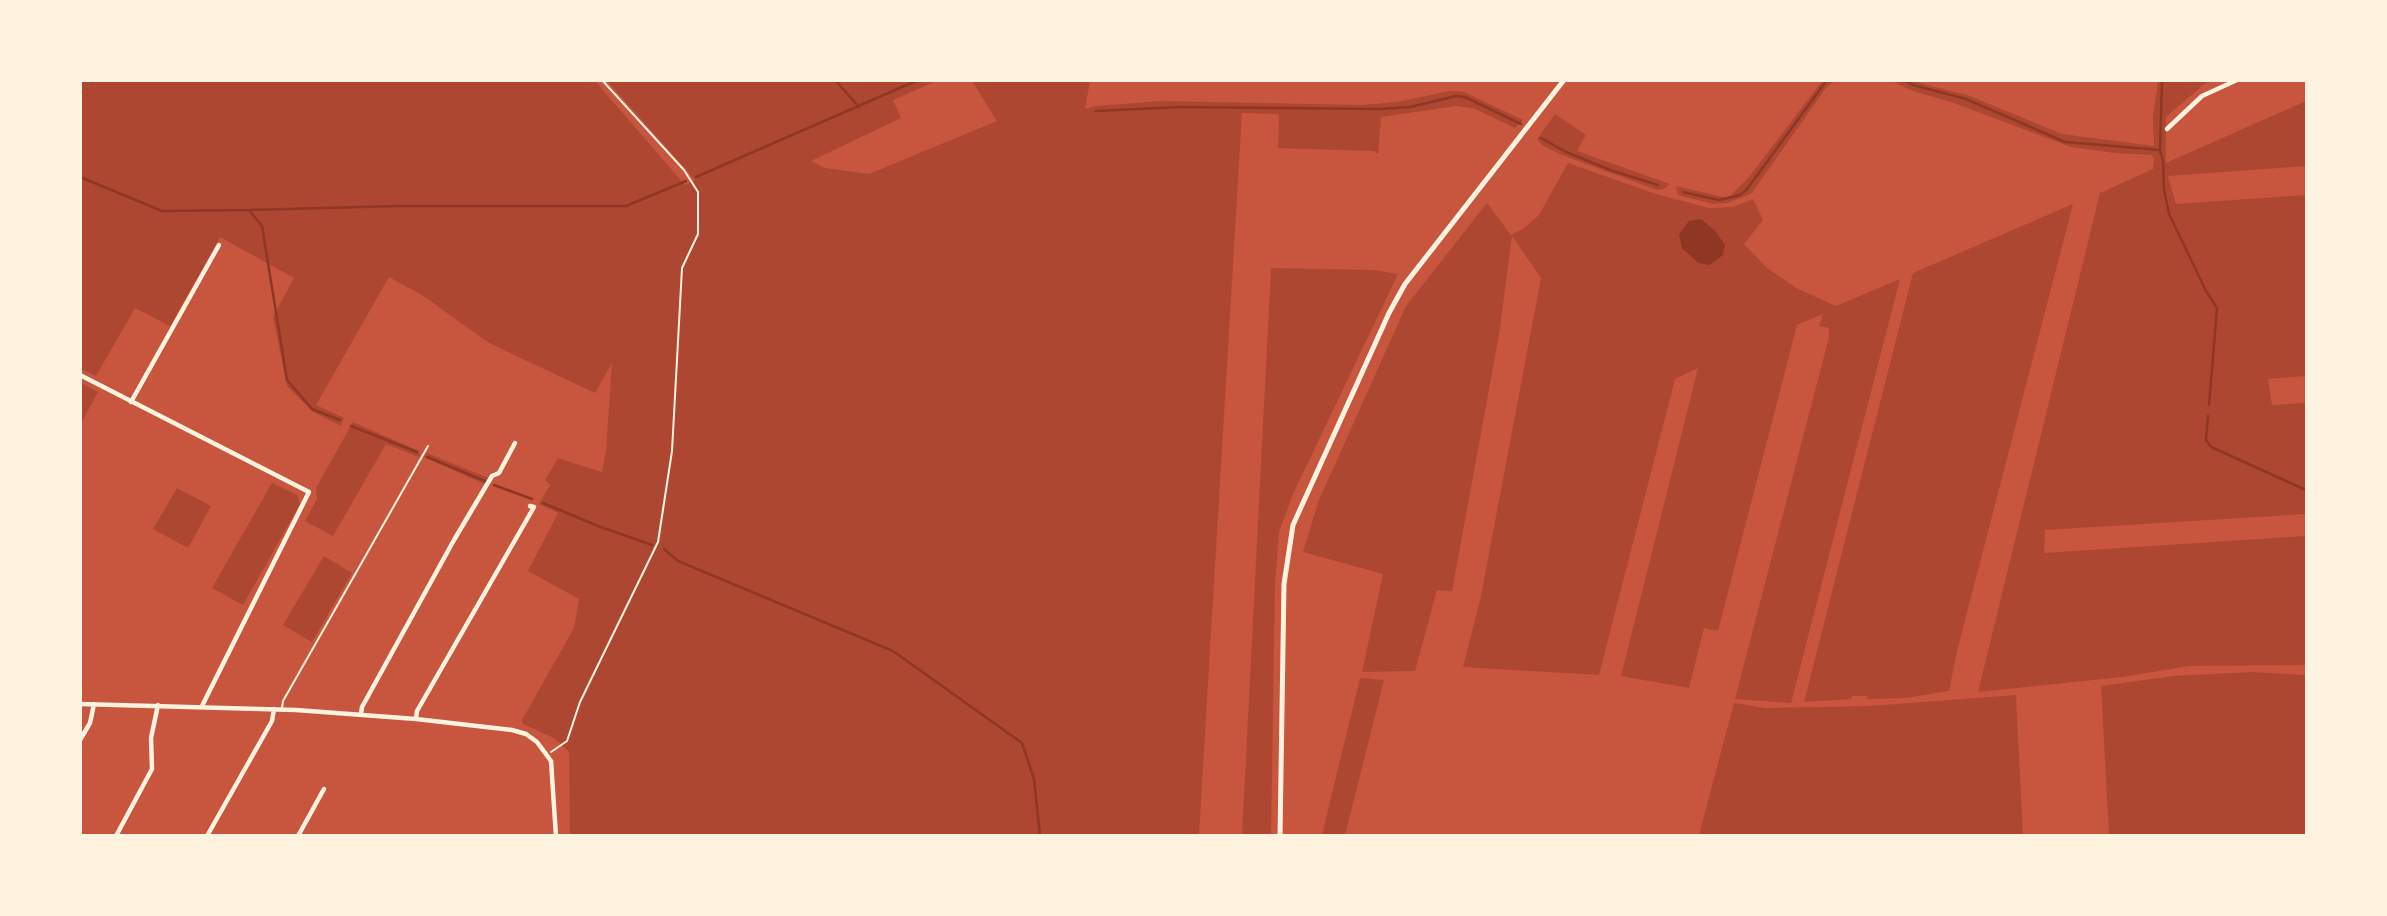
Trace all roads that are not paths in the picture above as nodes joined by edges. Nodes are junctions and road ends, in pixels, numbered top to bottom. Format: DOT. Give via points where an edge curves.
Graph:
graph roads {
  1 [pos="1564,80"];
  2 [pos="2237,80"];
  3 [pos="2167,129"];
  4 [pos="219,245"];
  5 [pos="80,375"];
  6 [pos="131,402"];
  7 [pos="515,443"];
  8 [pos="428,446"];
  9 [pos="530,506"];
  10 [pos="80,704"];
  11 [pos="94,704"];
  12 [pos="158,705"];
  13 [pos="201,706"];
  14 [pos="274,709"];
  15 [pos="282,709"];
  16 [pos="361,715"];
  17 [pos="416,719"];
  18 [pos="80,740"];
  19 [pos="324,789"];
  20 [pos="116,835"];
  21 [pos="207,835"];
  22 [pos="298,835"];
  23 [pos="556,835"];
  24 [pos="1280,835"];
  1 -- 24 [label="street" via="1405,284 1293,525 1284,584"];
  2 -- 3 [label="street" via="2202,96"];
  4 -- 6 [label="street"];
  5 -- 6 [label="street"];
  6 -- 13 [label="street" via="309,492"];
  7 -- 16 [label="street" via="454,540"];
  8 -- 15 [label="lane"];
  9 -- 17 [label="street" via="534,507"];
  10 -- 11 [label="street"];
  11 -- 12 [label="street"];
  11 -- 18 [label="street"];
  12 -- 13 [label="street"];
  12 -- 20 [label="street" via="149,777"];
  13 -- 14 [label="street"];
  14 -- 15 [label="street"];
  14 -- 21 [label="street" via="272,721"];
  15 -- 16 [label="street"];
  16 -- 17 [label="street"];
  17 -- 23 [label="street" via="521,732 543,748 553,772"];
  19 -- 22 [label="street"];
}
